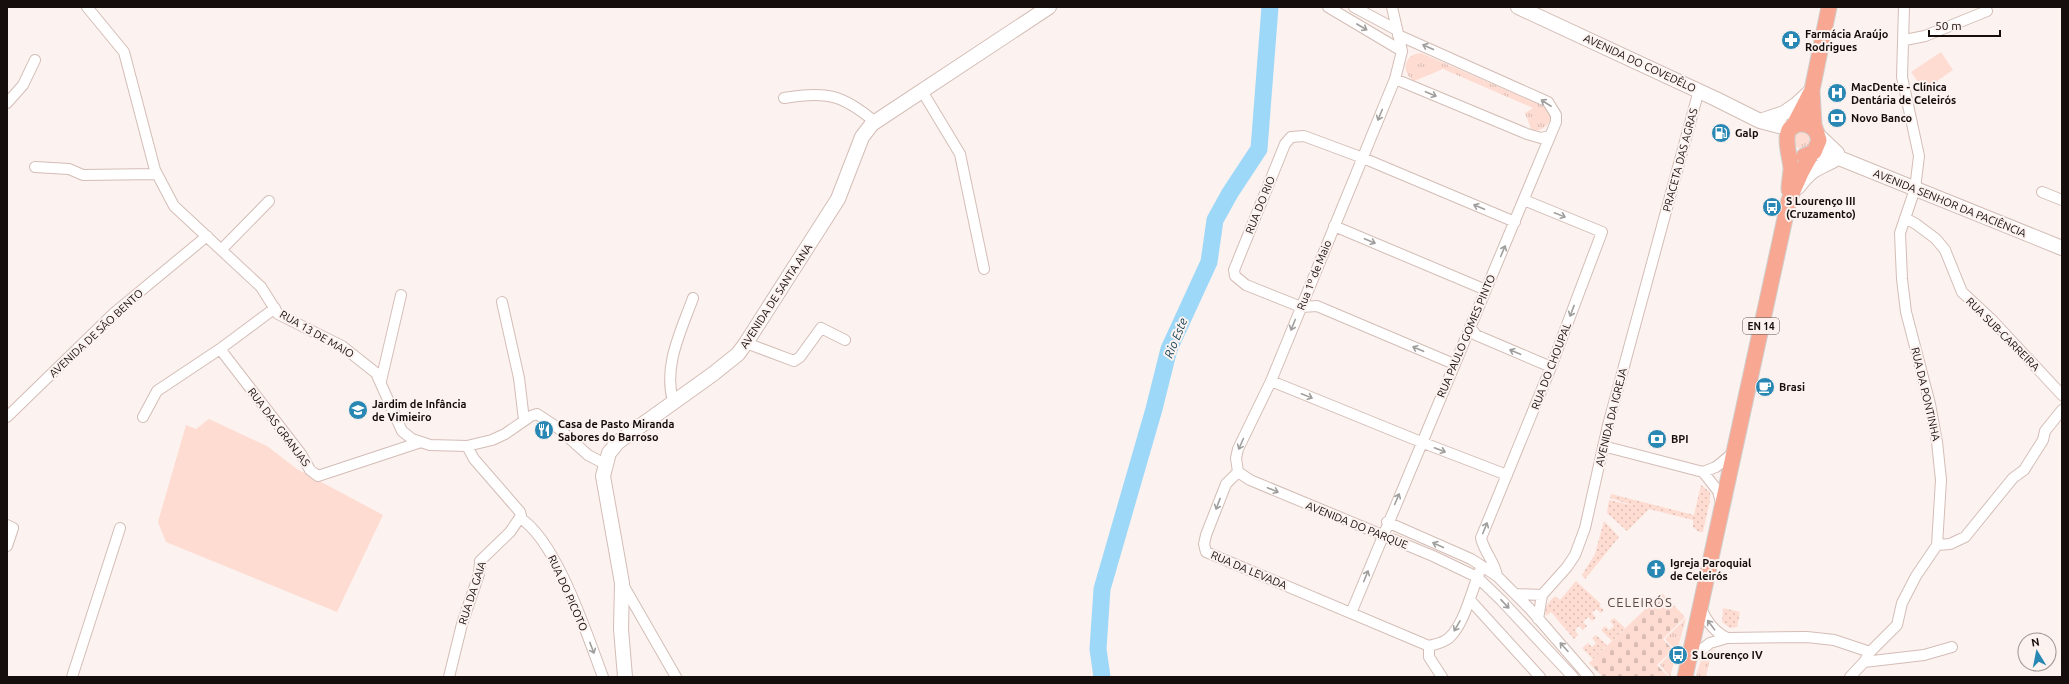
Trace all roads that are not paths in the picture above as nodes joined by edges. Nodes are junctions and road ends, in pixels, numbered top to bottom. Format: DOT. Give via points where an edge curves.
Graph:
graph roads {
  1 [pos="87,7"];
  2 [pos="1049,7"];
  3 [pos="1328,7"];
  4 [pos="1354,7"];
  5 [pos="1392,7"];
  6 [pos="1518,7"];
  7 [pos="1830,7"];
  8 [pos="1904,7"];
  9 [pos="1987,11"];
  10 [pos="1397,32"];
  11 [pos="1904,40"];
  12 [pos="1402,50"];
  13 [pos="35,60"];
  14 [pos="1395,78"];
  15 [pos="1699,90"];
  16 [pos="1812,90"];
  17 [pos="922,91"];
  18 [pos="784,98"];
  19 [pos="7,103"];
  20 [pos="1760,121"];
  21 [pos="875,122"];
  22 [pos="1792,128"];
  23 [pos="1817,134"];
  24 [pos="1550,136"];
  25 [pos="1787,146"];
  26 [pos="1813,153"];
  27 [pos="1362,158"];
  28 [pos="1839,158"];
  29 [pos="35,167"];
  30 [pos="157,174"];
  31 [pos="1915,189"];
  32 [pos="2042,192"];
  33 [pos="1524,200"];
  34 [pos="1789,200"];
  35 [pos="2062,200"];
  36 [pos="269,201"];
  37 [pos="1905,218"];
  38 [pos="1515,222"];
  39 [pos="1334,226"];
  40 [pos="1662,229"];
  41 [pos="207,236"];
  42 [pos="2062,248"];
  43 [pos="221,250"];
  44 [pos="984,269"];
  45 [pos="1486,290"];
  46 [pos="401,295"];
  47 [pos="693,298"];
  48 [pos="502,302"];
  49 [pos="1301,306"];
  50 [pos="274,308"];
  51 [pos="1470,327"];
  52 [pos="845,340"];
  53 [pos="746,343"];
  54 [pos="220,349"];
  55 [pos="1454,364"];
  56 [pos="1551,367"];
  57 [pos="381,381"];
  58 [pos="1270,381"];
  59 [pos="2062,394"];
  60 [pos="673,401"];
  61 [pos="2062,410"];
  62 [pos="7,417"];
  63 [pos="143,417"];
  64 [pos="524,420"];
  65 [pos="420,442"];
  66 [pos="1421,442"];
  67 [pos="467,446"];
  68 [pos="1603,446"];
  69 [pos="1734,453"];
  70 [pos="605,464"];
  71 [pos="1238,472"];
  72 [pos="1703,472"];
  73 [pos="1507,475"];
  74 [pos="1722,505"];
  75 [pos="520,518"];
  76 [pos="1388,522"];
  77 [pos="7,525"];
  78 [pos="120,528"];
  79 [pos="1382,535"];
  80 [pos="1937,545"];
  81 [pos="7,546"];
  82 [pos="1482,566"];
  83 [pos="1497,576"];
  84 [pos="1477,577"];
  85 [pos="622,583"];
  86 [pos="1515,594"];
  87 [pos="1542,595"];
  88 [pos="1470,600"];
  89 [pos="1700,607"];
  90 [pos="1530,609"];
  91 [pos="1351,613"];
  92 [pos="1538,619"];
  93 [pos="1519,620"];
  94 [pos="1727,638"];
  95 [pos="1429,646"];
  96 [pos="1952,648"];
  97 [pos="1870,652"];
  98 [pos="1690,659"];
  99 [pos="1864,662"];
  100 [pos="72,677"];
  101 [pos="449,677"];
  102 [pos="603,677"];
  103 [pos="625,677"];
  104 [pos="676,677"];
  105 [pos="1442,677"];
  106 [pos="1540,677"];
  107 [pos="1573,677"];
  108 [pos="1589,677"];
  109 [pos="1685,677"];
  110 [pos="1850,677"];
  1 -- 30 [label="street, RUA 13 DE MAIO" via="124,52"];
  2 -- 17 [label="street, AVENIDA DE SANTA ANA"];
  3 -- 12 [label="street, one-way"];
  4 -- 10 [label="street, RUA PAULO GOMES PINTO"];
  5 -- 10 [label="street"];
  6 -- 15 [label="street, AVENIDA DO COVEDÊLO"];
  7 -- 16 [label="main road, EN 14"];
  8 -- 11 [label="street, RUA DA PONTINHA"];
  9 -- 11 [label="street" via="1925,36"];
  10 -- 12 [label="street"];
  24 -- 10 [label="street, RUA PAULO GOMES PINTO, one-way" via="1556,115 1548,102"];
  11 -- 31 [label="street, RUA DA PONTINHA" via="1902,77 1919,156"];
  12 -- 14 [label="street, Rua 1º de Maio"];
  13 -- 19 [label="street" via="23,85"];
  14 -- 24 [label="street, one-way" via="1527,134 1542,138"];
  14 -- 27 [label="street, Rua 1º de Maio, one-way"];
  15 -- 20 [label="street, AVENIDA DO COVEDÊLO"];
  15 -- 40 [label="street, PRACETA DAS AGRAS"];
  16 -- 20 [label="street" via="1784,113"];
  16 -- 22 [label="main road, EN 14"];
  16 -- 23 [label="main road, EN 14" via="1813,120"];
  17 -- 21 [label="street, AVENIDA DE SANTA ANA"];
  17 -- 44 [label="street" via="960,154"];
  18 -- 21 [label="street" via="806,94 831,96 855,105"];
  20 -- 22 [label="street"];
  20 -- 25 [label="street"];
  21 -- 53 [label="street, AVENIDA DE SANTA ANA" via="862,137 838,199"];
  22 -- 23 [label="main road" via="1798,124 1808,125"];
  22 -- 25 [label="main road, EN 14" via="1786,138"];
  23 -- 26 [label="main road, EN 14" via="1818,145"];
  23 -- 28 [label="street"];
  24 -- 33 [label="street, RUA PAULO GOMES PINTO"];
  25 -- 26 [label="main road" via="1794,155"];
  25 -- 34 [label="main road, EN 14" via="1791,170"];
  26 -- 28 [label="street, AVENIDA SENHOR DA PACIÊNCIA"];
  26 -- 34 [label="main road, EN 14" via="1800,173"];
  38 -- 27 [label="street, one-way"];
  27 -- 39 [label="street, Rua 1º de Maio"];
  27 -- 49 [label="street, RUA DO RIO" via="1304,136 1292,137 1282,151 1234,270 1235,276 1246,285"];
  28 -- 31 [label="street, AVENIDA SENHOR DA PACIÊNCIA"];
  28 -- 34 [label="street" via="1823,164 1810,173"];
  29 -- 30 [label="street" via="69,168 83,175"];
  30 -- 41 [label="street, RUA 13 DE MAIO" via="174,206"];
  31 -- 37 [label="street, RUA DA PONTINHA"];
  31 -- 42 [label="street, AVENIDA SENHOR DA PACIÊNCIA"];
  32 -- 35 [label="street"];
  33 -- 38 [label="street, RUA PAULO GOMES PINTO"];
  33 -- 56 [label="street, RUA DO CHOUPAL, one-way" via="1602,232"];
  34 -- 69 [label="main road, EN 14"];
  36 -- 43 [label="street"];
  37 -- 59 [label="street, RUA SUB-CARREIRA" via="1936,239 1945,250 1962,292"];
  37 -- 80 [label="street, RUA DA PONTINHA" via="1900,233 1906,312 1930,404 1941,480"];
  45 -- 38 [label="street, RUA PAULO GOMES PINTO, one-way"];
  39 -- 45 [label="street, one-way"];
  39 -- 49 [label="street, Rua 1º de Maio"];
  40 -- 68 [label="street, AVENIDA DA IGREJA"];
  41 -- 43 [label="street, RUA 13 DE MAIO"];
  41 -- 62 [label="street, AVENIDA DE SÃO BENTO" via="114,313"];
  43 -- 50 [label="street, RUA 13 DE MAIO" via="261,287"];
  45 -- 51 [label="street, RUA PAULO GOMES PINTO"];
  46 -- 57 [label="street"];
  47 -- 60 [label="street" via="672,355"];
  48 -- 64 [label="street" via="519,378"];
  55 -- 49 [label="street, one-way" via="1317,306"];
  49 -- 58 [label="street, Rua 1º de Maio, one-way"];
  50 -- 54 [label="street"];
  50 -- 57 [label="street, RUA 13 DE MAIO" via="278,314 354,354 376,373"];
  51 -- 55 [label="street, RUA PAULO GOMES PINTO"];
  56 -- 51 [label="street, one-way" via="1476,335"];
  52 -- 53 [label="street" via="821,328 800,357 794,361"];
  53 -- 60 [label="street, AVENIDA DE SANTA ANA" via="738,354 713,374"];
  54 -- 63 [label="street" via="157,391"];
  54 -- 65 [label="street, RUA DAS GRANJAS" via="301,454 310,470 318,476"];
  55 -- 66 [label="street, RUA PAULO GOMES PINTO"];
  56 -- 73 [label="street, RUA DO CHOUPAL"];
  57 -- 65 [label="street, RUA 13 DE MAIO" via="402,431"];
  58 -- 66 [label="street, one-way"];
  58 -- 71 [label="street, Rua 1º de Maio, one-way" via="1238,449"];
  60 -- 70 [label="street, AVENIDA DE SANTA ANA" via="618,442 609,453"];
  61 -- 80 [label="street" via="2046,431 2024,470 2013,478 1965,537 1950,544"];
  64 -- 67 [label="street, RUA 13 DE MAIO" via="492,440"];
  64 -- 70 [label="street, RUA 13 DE MAIO" via="534,414 541,415 588,455"];
  65 -- 67 [label="street, RUA 13 DE MAIO" via="454,447"];
  66 -- 73 [label="street, one-way"];
  76 -- 66 [label="street, RUA PAULO GOMES PINTO, one-way"];
  67 -- 75 [label="street" via="474,460 520,512"];
  68 -- 72 [label="street"];
  68 -- 87 [label="street, AVENIDA DA IGREJA" via="1585,528 1575,555"];
  69 -- 72 [label="street" via="1716,467"];
  69 -- 74 [label="main road, EN 14"];
  70 -- 85 [label="street, AVENIDA DE SANTA ANA" via="605,492"];
  71 -- 79 [label="street, AVENIDA DO PARQUE, one-way" via="1250,480"];
  71 -- 91 [label="street, RUA DA LEVADA, one-way" via="1226,484 1206,535 1206,552"];
  72 -- 74 [label="street" via="1718,491"];
  83 -- 73 [label="street, RUA DO CHOUPAL, one-way" via="1496,568 1481,538"];
  74 -- 89 [label="main road, EN 14"];
  75 -- 101 [label="street, RUA DA GAIA" via="510,532 480,561 479,574 456,645"];
  75 -- 102 [label="street, RUA DO PICOTO, one-way" via="536,530 556,562"];
  76 -- 79 [label="street, RUA PAULO GOMES PINTO"];
  82 -- 76 [label="street, AVENIDA DO PARQUE, one-way"];
  77 -- 81 [label="street" via="13,528"];
  78 -- 100 [label="street"];
  79 -- 84 [label="street, AVENIDA DO PARQUE"];
  91 -- 79 [label="street, one-way"];
  80 -- 97 [label="street" via="1902,603 1897,625"];
  82 -- 83 [label="street, AVENIDA DO PARQUE"];
  82 -- 84 [label="street"];
  83 -- 86 [label="street, AVENIDA DO PARQUE"];
  84 -- 88 [label="street"];
  84 -- 93 [label="street, AVENIDA DO PARQUE, one-way"];
  85 -- 103 [label="street, AVENIDA DE SANTA ANA" via="621,629"];
  85 -- 104 [label="street"];
  86 -- 87 [label="street"];
  86 -- 90 [label="street, AVENIDA DO PARQUE"];
  87 -- 92 [label="street"];
  88 -- 95 [label="street, one-way" via="1458,626 1449,637 1439,644"];
  88 -- 106 [label="street"];
  94 -- 89 [label="street, one-way" via="1717,633"];
  89 -- 98 [label="main road, EN 14"];
  90 -- 92 [label="street, AVENIDA DO PARQUE"];
  90 -- 93 [label="street"];
  91 -- 95 [label="street, RUA DA LEVADA"];
  108 -- 92 [label="street, AVENIDA DO PARQUE, one-way"];
  93 -- 107 [label="street, AVENIDA DO PARQUE"];
  94 -- 97 [label="street" via="1807,637 1834,640"];
  94 -- 98 [label="street" via="1710,643"];
  95 -- 105 [label="street" via="1429,657"];
  96 -- 99 [label="street" via="1924,655"];
  97 -- 99 [label="street"];
  98 -- 109 [label="main road, EN 14"];
  99 -- 110 [label="street"];
}
